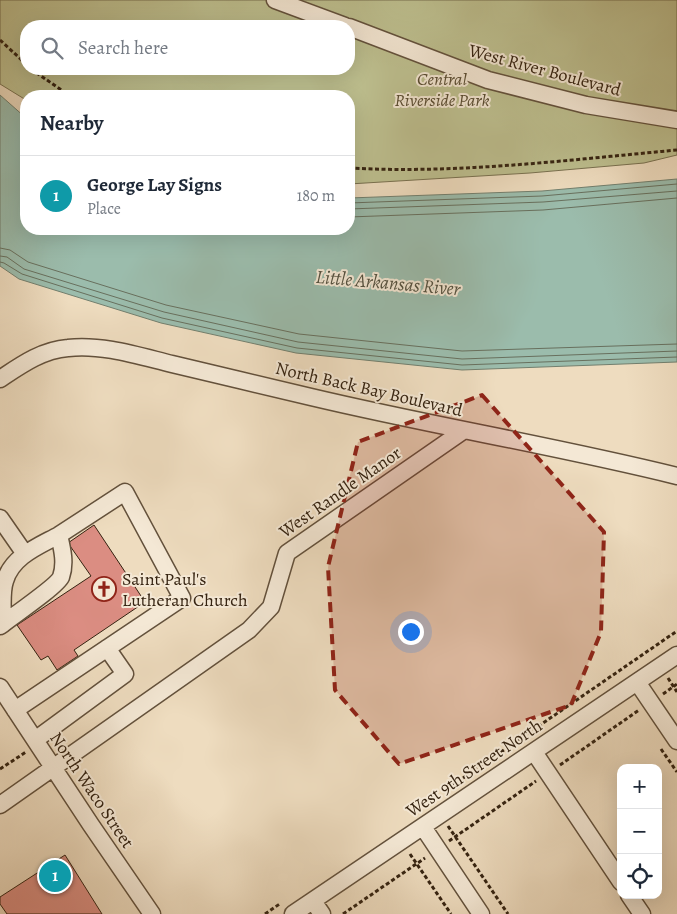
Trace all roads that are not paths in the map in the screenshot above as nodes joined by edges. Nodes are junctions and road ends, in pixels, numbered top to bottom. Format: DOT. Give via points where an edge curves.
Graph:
graph roads {
  1 [pos="275,0"];
  2 [pos="328,20"];
  3 [pos="355,30"];
  4 [pos="677,120"];
  5 [pos="0,379"];
  6 [pos="463,430"];
  7 [pos="677,476"];
  8 [pos="0,518"];
  9 [pos="60,535"];
  10 [pos="25,554"];
  11 [pos="2,625"];
  12 [pos="107,648"];
  13 [pos="677,655"];
  14 [pos="637,682"];
  15 [pos="0,687"];
  16 [pos="15,710"];
  17 [pos="677,741"];
  18 [pos="31,746"];
  19 [pos="534,752"];
  20 [pos="53,768"];
  21 [pos="0,805"];
  22 [pos="423,827"];
  23 [pos="617,876"];
  24 [pos="632,899"];
  25 [pos="317,907"];
  26 [pos="287,908"];
  27 [pos="152,914"];
  28 [pos="480,914"];
  29 [pos="642,914"];
  1 -- 2 [label="street, West River Boulevard"];
  3 -- 4 [label="street, West River Boulevard" via="488,80 586,105"];
  5 -- 6 [label="street, North Back Bay Boulevard" via="26,362 52,351 100,349"];
  6 -- 7 [label="street, North Back Bay Boulevard"];
  6 -- 20 [label="street, West Randle Manor" via="287,553 271,607 249,630"];
  8 -- 10 [label="street"];
  9 -- 10 [label="street"];
  9 -- 11 [label="street" via="64,557 60,579"];
  9 -- 12 [label="street" via="125,492 182,598"];
  10 -- 11 [label="street" via="12,566 4,582"];
  12 -- 16 [label="street"];
  12 -- 18 [label="street" via="125,674"];
  13 -- 14 [label="street, West 9th Street North"];
  14 -- 17 [label="street"];
  14 -- 19 [label="street, West 9th Street North"];
  15 -- 16 [label="street, North Waco Street"];
  16 -- 18 [label="street, North Waco Street"];
  18 -- 20 [label="street, North Waco Street"];
  19 -- 22 [label="street, West 9th Street North"];
  19 -- 23 [label="street"];
  20 -- 21 [label="street"];
  20 -- 27 [label="street, North Waco Street"];
  22 -- 25 [label="street, West 9th Street North"];
  22 -- 28 [label="street"];
  24 -- 29 [label="street"];
  25 -- 26 [label="street, West 9th Street North"];
}
